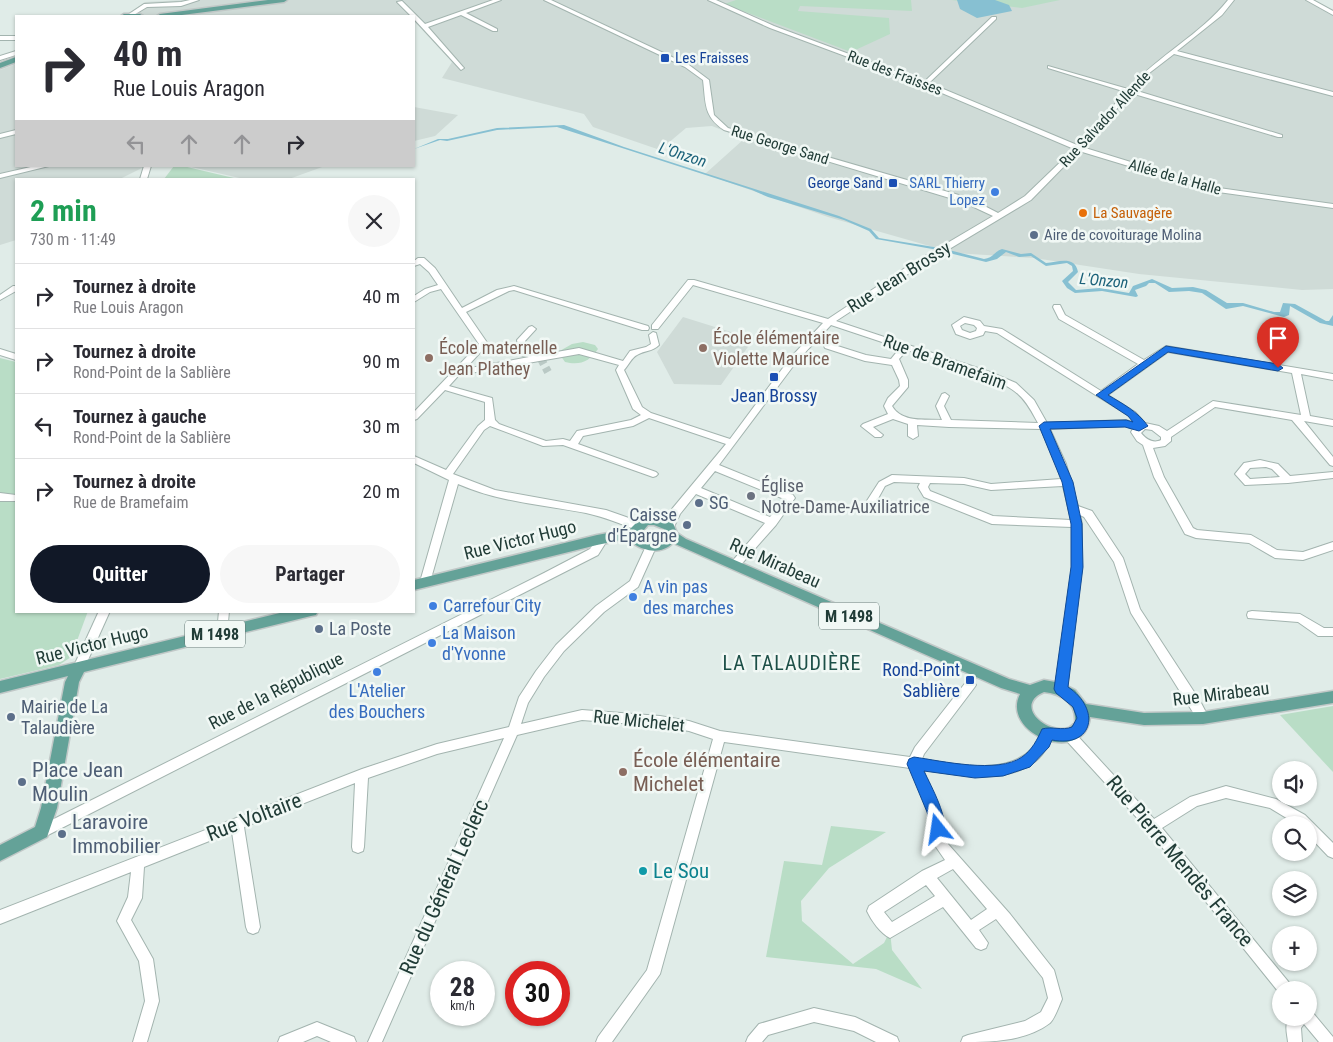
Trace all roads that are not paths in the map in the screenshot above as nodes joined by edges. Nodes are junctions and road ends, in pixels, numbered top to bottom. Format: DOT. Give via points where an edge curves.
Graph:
graph roads {
  1 [pos="196,0"];
  2 [pos="284,0"];
  3 [pos="498,0"];
  4 [pos="547,0"];
  5 [pos="710,0"];
  6 [pos="1231,0"];
  7 [pos="1308,0"];
  8 [pos="400,2"];
  9 [pos="461,13"];
  10 [pos="138,14"];
  11 [pos="1333,14"];
  12 [pos="171,15"];
  13 [pos="413,15"];
  14 [pos="415,17"];
  15 [pos="994,18"];
  16 [pos="424,26"];
  17 [pos="494,30"];
  18 [pos="0,38"];
  19 [pos="15,38"];
  20 [pos="1173,52"];
  21 [pos="15,53"];
  22 [pos="0,58"];
  23 [pos="15,59"];
  24 [pos="0,66"];
  25 [pos="1050,67"];
  26 [pos="461,68"];
  27 [pos="925,84"];
  28 [pos="1127,91"];
  29 [pos="1333,94"];
  30 [pos="15,132"];
  31 [pos="0,136"];
  32 [pos="1280,136"];
  33 [pos="1078,148"];
  34 [pos="41,167"];
  35 [pos="0,176"];
  36 [pos="1333,206"];
  37 [pos="999,216"];
  38 [pos="417,262"];
  39 [pos="443,286"];
  40 [pos="15,289"];
  41 [pos="0,298"];
  42 [pos="415,299"];
  43 [pos="1056,307"];
  44 [pos="461,311"];
  45 [pos="829,322"];
  46 [pos="981,328"];
  47 [pos="532,329"];
  48 [pos="654,331"];
  49 [pos="828,346"];
  50 [pos="905,347"];
  51 [pos="0,352"];
  52 [pos="15,357"];
  53 [pos="540,358"];
  54 [pos="896,363"];
  55 [pos="625,364"];
  56 [pos="1144,364"];
  57 [pos="1296,371"];
  58 [pos="457,373"];
  59 [pos="1333,377"];
  60 [pos="444,387"];
  61 [pos="1101,395"];
  62 [pos="945,396"];
  63 [pos="893,414"];
  64 [pos="648,415"];
  65 [pos="415,416"];
  66 [pos="1294,416"];
  67 [pos="1306,418"];
  68 [pos="490,421"];
  69 [pos="912,421"];
  70 [pos="1333,423"];
  71 [pos="949,424"];
  72 [pos="1044,426"];
  73 [pos="1141,427"];
  74 [pos="878,435"];
  75 [pos="913,436"];
  76 [pos="1166,436"];
  77 [pos="732,443"];
  78 [pos="1147,444"];
  79 [pos="572,445"];
  80 [pos="415,460"];
  81 [pos="1333,464"];
  82 [pos="713,466"];
  83 [pos="653,474"];
  84 [pos="1333,475"];
  85 [pos="452,476"];
  86 [pos="926,480"];
  87 [pos="1288,480"];
  88 [pos="1067,482"];
  89 [pos="694,489"];
  90 [pos="0,497"];
  91 [pos="15,498"];
  92 [pos="1074,508"];
  93 [pos="866,510"];
  94 [pos="772,522"];
  95 [pos="1077,524"];
  96 [pos="667,527"];
  97 [pos="636,530"];
  98 [pos="600,539"];
  99 [pos="1333,546"];
  100 [pos="651,547"];
  101 [pos="734,565"];
  102 [pos="420,584"];
  103 [pos="103,613"];
  104 [pos="224,613"];
  105 [pos="302,613"];
  106 [pos="1252,615"];
  107 [pos="1333,632"];
  108 [pos="222,633"];
  109 [pos="79,668"];
  110 [pos="970,685"];
  111 [pos="0,687"];
  112 [pos="1061,689"];
  113 [pos="1030,691"];
  114 [pos="1333,697"];
  115 [pos="1082,710"];
  116 [pos="1200,712"];
  117 [pos="513,732"];
  118 [pos="1047,734"];
  119 [pos="1070,735"];
  120 [pos="720,736"];
  121 [pos="914,764"];
  122 [pos="362,774"];
  123 [pos="1295,816"];
  124 [pos="237,823"];
  125 [pos="1153,827"];
  126 [pos="41,832"];
  127 [pos="1317,835"];
  128 [pos="358,847"];
  129 [pos="1333,852"];
  130 [pos="0,853"];
  131 [pos="955,861"];
  132 [pos="138,862"];
  133 [pos="927,876"];
  134 [pos="945,898"];
  135 [pos="998,910"];
  136 [pos="0,917"];
  137 [pos="253,928"];
  138 [pos="969,928"];
  139 [pos="981,943"];
  140 [pos="1279,981"];
  141 [pos="1294,1026"];
  142 [pos="1315,1026"];
  143 [pos="140,1042"];
  144 [pos="285,1042"];
  145 [pos="349,1042"];
  146 [pos="375,1042"];
  147 [pos="603,1042"];
  148 [pos="753,1042"];
  149 [pos="892,1042"];
  150 [pos="968,1042"];
  151 [pos="1295,1042"];
  152 [pos="1328,1042"];
  1 -- 10 [label="street" via="146,5"];
  2 -- 12 [label="main road"];
  3 -- 9 [label="street"];
  4 -- 37 [label="street, Rue George Sand" via="702,76 706,80 711,115 726,128 966,200"];
  5 -- 27 [label="street, Rue des Fraisses" via="772,27"];
  6 -- 20 [label="street, Rue Salvador Allende" via="1220,14"];
  7 -- 11 [label="street"];
  8 -- 13 [label="street"];
  9 -- 16 [label="street"];
  9 -- 17 [label="street"];
  14 -- 16 [label="street"];
  15 -- 27 [label="street"];
  16 -- 26 [label="street"];
  18 -- 19 [label="street"];
  20 -- 28 [label="street, Rue Salvador Allende"];
  20 -- 29 [label="street"];
  21 -- 22 [label="street"];
  23 -- 24 [label="main road"];
  25 -- 28 [label="street"];
  27 -- 33 [label="street, Rue des Fraisses"];
  28 -- 32 [label="street"];
  28 -- 33 [label="street, Rue Salvador Allende"];
  30 -- 31 [label="street"];
  33 -- 36 [label="street, Allée de la Halle" via="1211,189"];
  33 -- 37 [label="street, Rue Salvador Allende" via="1028,198"];
  34 -- 35 [label="street"];
  37 -- 45 [label="street, Rue Jean Brossy"];
  38 -- 39 [label="street" via="432,270"];
  39 -- 42 [label="street" via="431,288"];
  39 -- 44 [label="street"];
  40 -- 41 [label="street"];
  43 -- 56 [label="street" via="1062,316"];
  44 -- 48 [label="street" via="505,289 514,288 645,328 646,333"];
  44 -- 58 [label="street" via="484,344"];
  45 -- 48 [label="street, Rue de Bramefaim" via="691,282"];
  45 -- 50 [label="street, Rue de Bramefaim"];
  45 -- 77 [label="street, Rue Jean Brossy" via="794,359"];
  46 -- 61 [label="street" via="999,331"];
  47 -- 53 [label="street" via="521,340 523,353"];
  48 -- 55 [label="street" via="655,344 633,354"];
  49 -- 54 [label="street" via="865,358"];
  50 -- 54 [label="street" via="895,359"];
  50 -- 72 [label="street, Rue de Bramefaim" via="1013,385 1030,402"];
  51 -- 52 [label="street"];
  53 -- 55 [label="street" via="579,351"];
  53 -- 58 [label="street"];
  54 -- 63 [label="street" via="905,380 904,387 888,406"];
  55 -- 64 [label="street" via="620,370 638,409"];
  56 -- 57 [label="street" via="1166,349"];
  56 -- 61 [label="street"];
  57 -- 59 [label="street"];
  57 -- 67 [label="street"];
  58 -- 60 [label="street"];
  60 -- 65 [label="street"];
  60 -- 68 [label="street" via="490,400"];
  61 -- 73 [label="street" via="1132,414"];
  62 -- 71 [label="street" via="940,406"];
  63 -- 69 [label="street"];
  63 -- 74 [label="street" via="866,426"];
  64 -- 77 [label="street"];
  64 -- 79 [label="street" via="633,423 580,433"];
  66 -- 67 [label="street"];
  66 -- 76 [label="street" via="1213,404"];
  66 -- 81 [label="street"];
  67 -- 70 [label="street"];
  68 -- 79 [label="street" via="546,444 563,442"];
  68 -- 85 [label="street" via="481,428"];
  69 -- 71 [label="street"];
  69 -- 75 [label="street"];
  71 -- 72 [label="street"];
  72 -- 73 [label="street" via="1126,423"];
  72 -- 88 [label="street, Rue de Bramefaim"];
  73 -- 76 [label="street" via="1152,426"];
  73 -- 78 [label="street" via="1136,432 1139,439"];
  76 -- 78 [label="street" via="1162,444"];
  77 -- 82 [label="street, Rue Jean Brossy"];
  78 -- 99 [label="street" via="1159,477 1189,531 1251,539 1276,554 1303,556"];
  79 -- 83 [label="street"];
  80 -- 85 [label="street"];
  82 -- 89 [label="street, Rue Jean Brossy"];
  82 -- 94 [label="street" via="790,498"];
  84 -- 87 [label="street"];
  85 -- 97 [label="street" via="494,494 607,515 629,522"];
  85 -- 102 [label="street"];
  86 -- 88 [label="street" via="991,486"];
  86 -- 93 [label="street" via="892,478 882,484"];
  86 -- 95 [label="street" via="927,494 992,520"];
  88 -- 92 [label="street, Rue de Bramefaim"];
  89 -- 94 [label="street"];
  89 -- 96 [label="street, Rue Jean Brossy"];
  90 -- 91 [label="street"];
  92 -- 95 [label="street, Rue de Bramefaim"];
  92 -- 116 [label="street" via="1088,514 1119,561 1135,610"];
  94 -- 101 [label="street"];
  95 -- 112 [label="street, Rue de Bramefaim" via="1077,567"];
  96 -- 97 [label="main road" via="646,521"];
  96 -- 100 [label="main road" via="667,543"];
  96 -- 101 [label="main road, Rue Mirabeau / M 1498" via="681,542"];
  97 -- 98 [label="main road, Rue Victor Hugo"];
  97 -- 100 [label="main road" via="638,541"];
  98 -- 102 [label="main road, Rue Victor Hugo"];
  98 -- 126 [label="street, Rue de la République" via="594,552"];
  100 -- 117 [label="street, Rue du Général Leclerc" via="634,584 600,610 560,648 540,674 523,701"];
  101 -- 113 [label="main road, Rue Mirabeau / M 1498" via="1006,684"];
  103 -- 109 [label="street"];
  104 -- 108 [label="street"];
  105 -- 108 [label="main road, Rue Victor Hugo / M 1498"];
  106 -- 107 [label="street" via="1300,618 1322,633"];
  108 -- 109 [label="main road, Rue Victor Hugo / M 1498"];
  109 -- 111 [label="main road, Rue Victor Hugo / M 1498"];
  109 -- 126 [label="main road" via="72,682 49,808"];
  110 -- 121 [label="street" via="919,751"];
  112 -- 113 [label="main road, M 1498" via="1044,686"];
  112 -- 115 [label="main road" via="1074,698"];
  113 -- 118 [label="main road" via="1025,697 1025,713"];
  114 -- 116 [label="main road, Rue Mirabeau"];
  115 -- 116 [label="main road, Rue Mirabeau" via="1144,719"];
  115 -- 119 [label="main road" via="1082,726"];
  117 -- 120 [label="street, Rue Michelet" via="582,715 660,721"];
  117 -- 122 [label="street, Rue Voltaire" via="437,749"];
  117 -- 146 [label="street, Rue du Général Leclerc"];
  118 -- 119 [label="main road"];
  118 -- 121 [label="street, Rue Michelet" via="1044,743 1025,762 1003,770 975,772"];
  119 -- 125 [label="street, Rue Pierre Mendès France"];
  120 -- 121 [label="street, Rue Michelet"];
  120 -- 147 [label="street" via="652,974"];
  121 -- 131 [label="street" via="935,812 942,846"];
  122 -- 124 [label="street, Rue Voltaire"];
  122 -- 128 [label="street"];
  123 -- 125 [label="street" via="1272,803 1226,792 1194,801"];
  124 -- 132 [label="street, Rue Voltaire"];
  124 -- 137 [label="street"];
  125 -- 140 [label="street, Rue Pierre Mendès France"];
  126 -- 130 [label="main road, Rue de la République"];
  127 -- 129 [label="street"];
  131 -- 133 [label="street"];
  131 -- 135 [label="street"];
  132 -- 136 [label="street, Rue Voltaire"];
  132 -- 143 [label="street" via="135,898 124,921 146,959 152,1001"];
  133 -- 134 [label="street"];
  133 -- 134 [label="street" via="874,911 890,931"];
  134 -- 138 [label="street"];
  135 -- 138 [label="street"];
  135 -- 150 [label="street" via="1049,975 1055,999 1046,1017 1027,1028"];
  138 -- 139 [label="street"];
  141 -- 151 [label="street"];
  142 -- 152 [label="street"];
  144 -- 145 [label="street" via="317,1029"];
  148 -- 149 [label="street" via="764,1029 814,1015 855,1024"];
}
